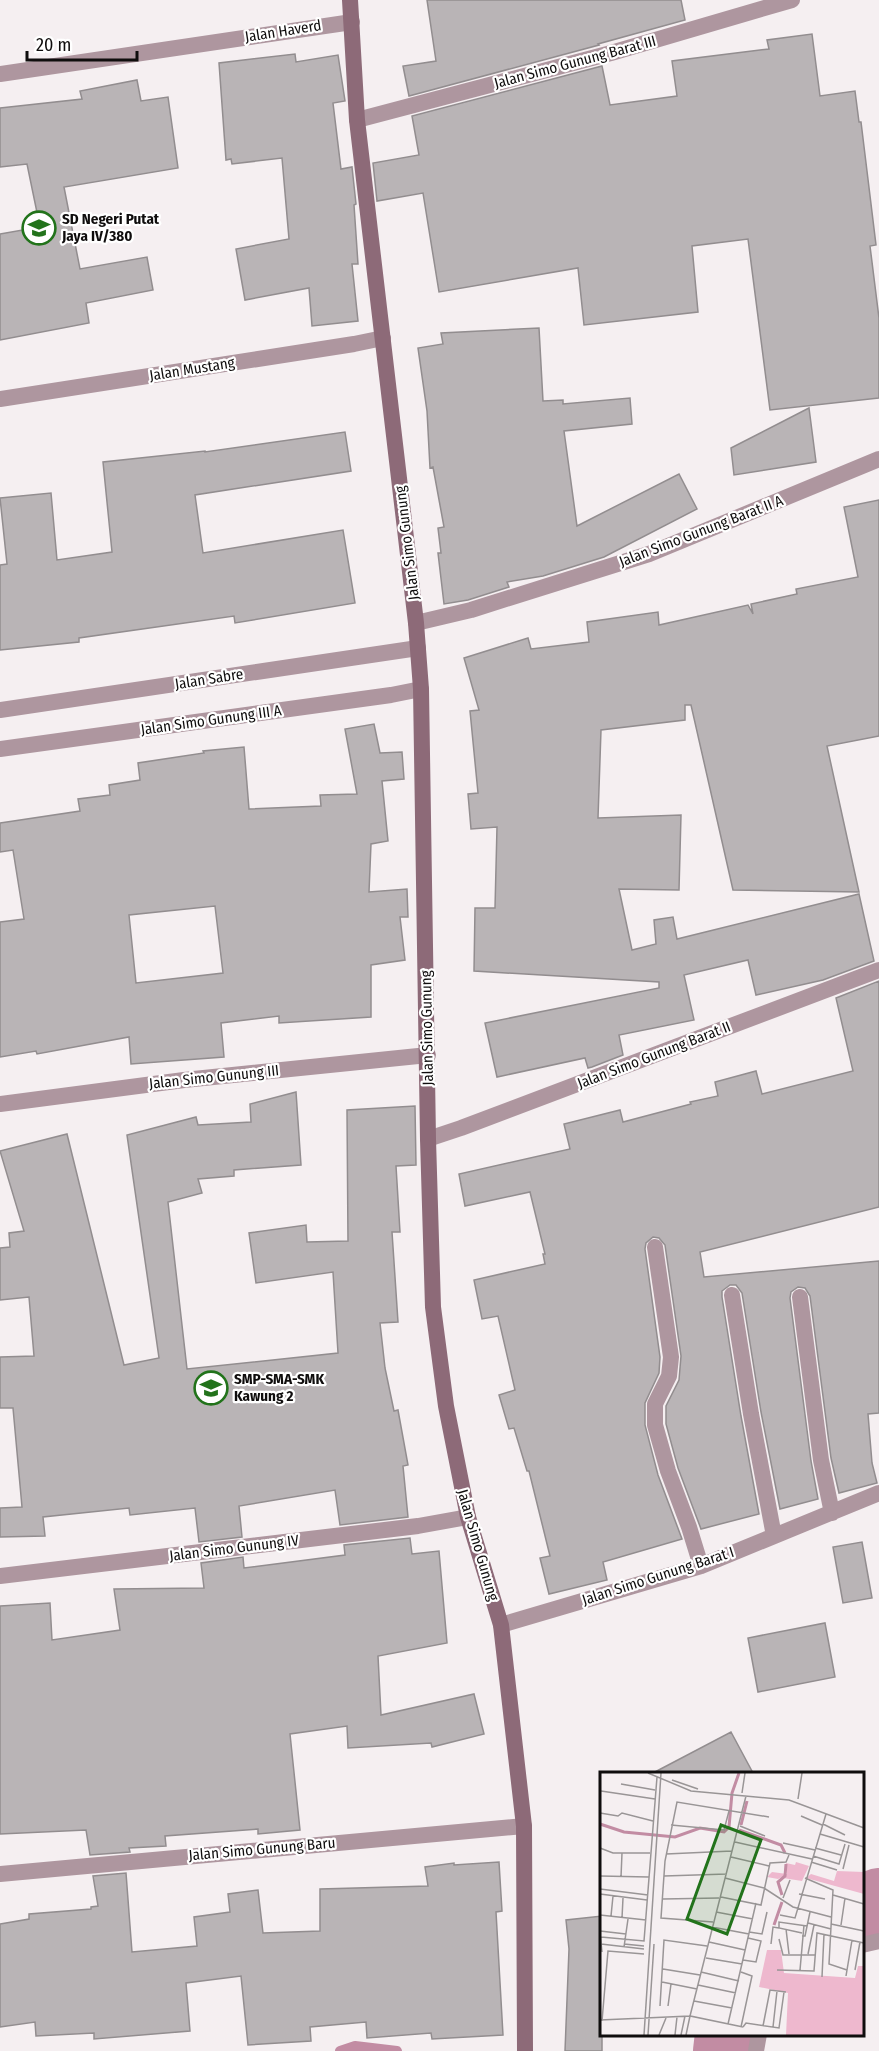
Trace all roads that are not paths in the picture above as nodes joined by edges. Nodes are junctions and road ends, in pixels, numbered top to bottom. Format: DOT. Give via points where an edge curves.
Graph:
graph roads {
  1 [pos="350,0"];
  2 [pos="792,0"];
  3 [pos="352,22"];
  4 [pos="0,74"];
  5 [pos="357,120"];
  6 [pos="383,338"];
  7 [pos="0,399"];
  8 [pos="879,459"];
  9 [pos="416,623"];
  10 [pos="418,648"];
  11 [pos="422,689"];
  12 [pos="0,710"];
  13 [pos="0,749"];
  14 [pos="879,970"];
  15 [pos="428,1055"];
  16 [pos="0,1104"];
  17 [pos="428,1139"];
  18 [pos="655,1247"];
  19 [pos="732,1295"];
  20 [pos="800,1297"];
  21 [pos="879,1493"];
  22 [pos="832,1513"];
  23 [pos="468,1517"];
  24 [pos="774,1536"];
  25 [pos="701,1566"];
  26 [pos="0,1576"];
  27 [pos="501,1625"];
  28 [pos="524,1826"];
  29 [pos="0,1874"];
  30 [pos="879,1941"];
  31 [pos="864,1945"];
  32 [pos="759,2036"];
  33 [pos="525,2051"];
  34 [pos="756,2051"];
  1 -- 3 [label="main road, Jalan Simo Gunung"];
  2 -- 5 [label="street, Jalan Simo Gunung Barat III"];
  3 -- 4 [label="street, Jalan Haverd"];
  3 -- 5 [label="main road, Jalan Simo Gunung"];
  5 -- 6 [label="main road, Jalan Simo Gunung"];
  6 -- 7 [label="street, Jalan Mustang"];
  6 -- 9 [label="main road, Jalan Simo Gunung"];
  8 -- 9 [label="street, Jalan Simo Gunung Barat II A" via="649,554 471,610"];
  9 -- 10 [label="main road, Jalan Simo Gunung"];
  10 -- 11 [label="main road, Jalan Simo Gunung"];
  10 -- 12 [label="street, Jalan Sabre"];
  11 -- 13 [label="street, Jalan Simo Gunung III A"];
  11 -- 15 [label="main road, Jalan Simo Gunung"];
  14 -- 17 [label="street, Jalan Simo Gunung Barat II"];
  15 -- 16 [label="street, Jalan Simo Gunung III"];
  15 -- 17 [label="main road, Jalan Simo Gunung"];
  17 -- 23 [label="main road, Jalan Simo Gunung" via="433,1306 446,1406"];
  18 -- 25 [label="street" via="671,1357 669,1376 655,1404 655,1425"];
  19 -- 24 [label="street"];
  20 -- 22 [label="street" via="821,1460"];
  21 -- 22 [label="street, Jalan Simo Gunung Barat I"];
  22 -- 24 [label="street, Jalan Simo Gunung Barat I"];
  23 -- 26 [label="street, Jalan Simo Gunung IV"];
  23 -- 27 [label="main road, Jalan Simo Gunung"];
  24 -- 25 [label="street, Jalan Simo Gunung Barat I"];
  25 -- 27 [label="street, Jalan Simo Gunung Barat I"];
  27 -- 28 [label="main road, Jalan Simo Gunung"];
  28 -- 29 [label="street, Jalan Simo Gunung Baru"];
  28 -- 33 [label="main road, Jalan Simo Gunung"];
  30 -- 31 [label="street"];
  32 -- 34 [label="street"];
}
